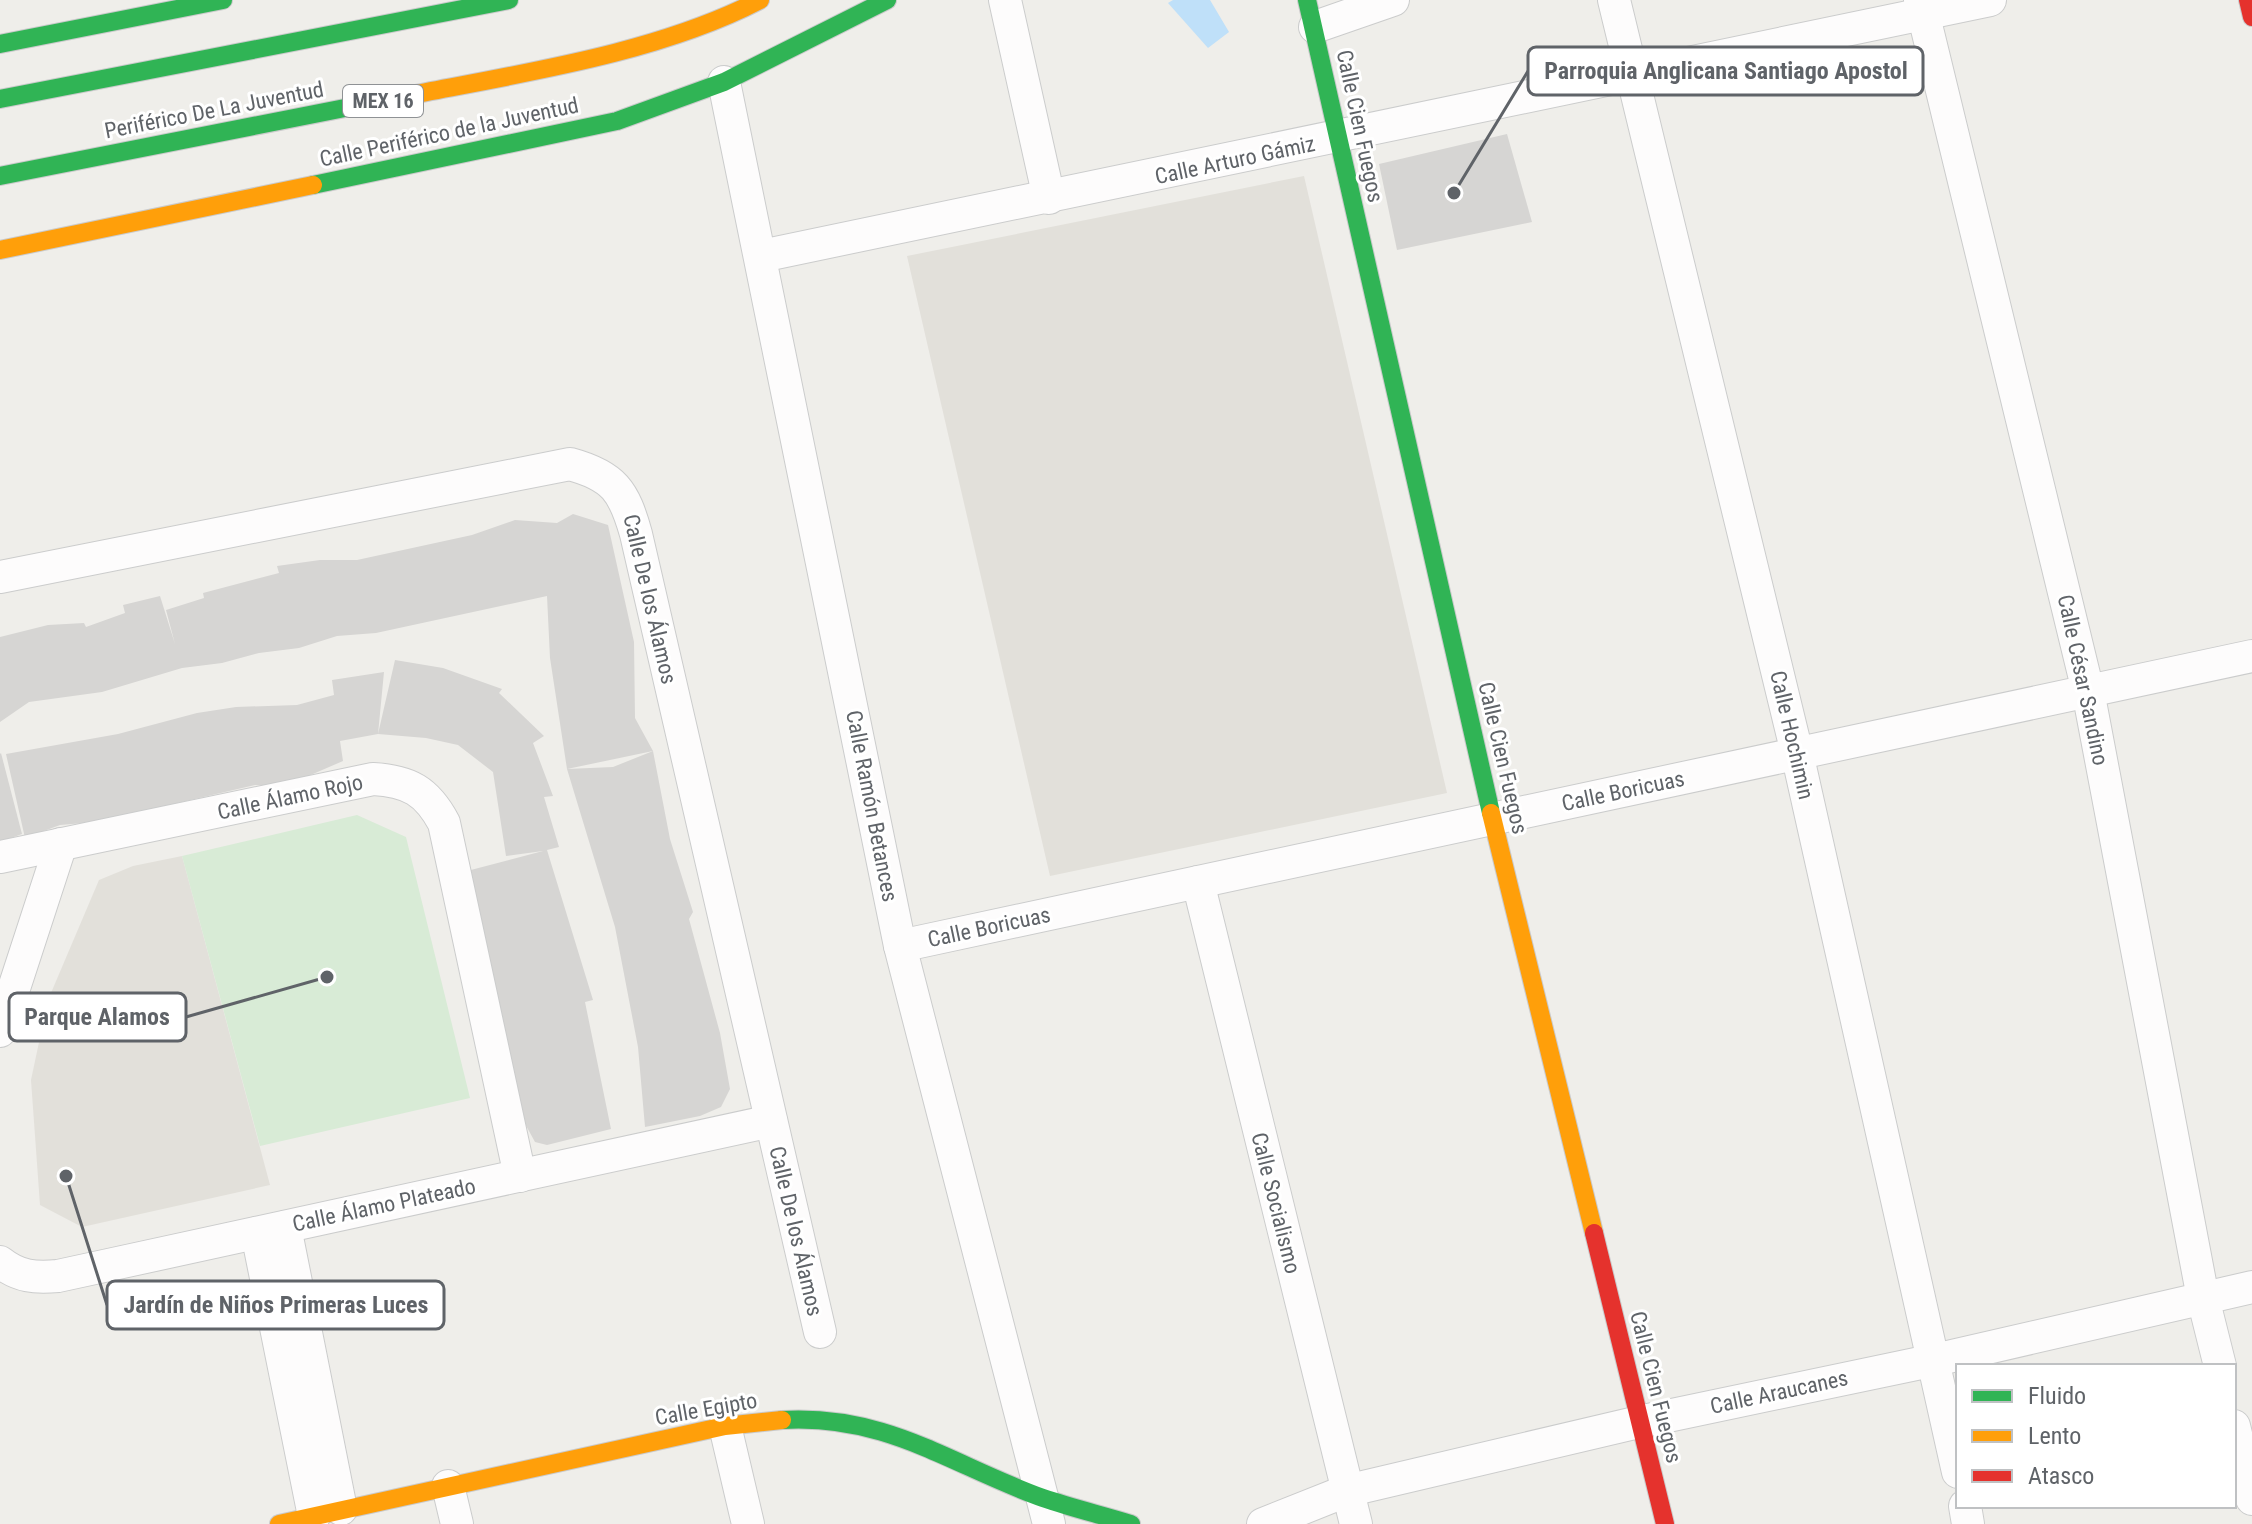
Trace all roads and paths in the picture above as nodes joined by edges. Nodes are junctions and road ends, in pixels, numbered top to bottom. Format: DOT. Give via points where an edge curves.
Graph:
graph roads {
  1 [pos="223,0"];
  2 [pos="509,0"];
  3 [pos="760,0"];
  4 [pos="887,0"];
  5 [pos="1005,0"];
  6 [pos="1393,0"];
  7 [pos="1614,0"];
  8 [pos="1990,0"];
  9 [pos="2248,0"];
  10 [pos="1922,6"];
  11 [pos="1311,14"];
  12 [pos="2252,17"];
  13 [pos="0,44"];
  14 [pos="1631,72"];
  15 [pos="724,82"];
  16 [pos="0,99"];
  17 [pos="1337,139"];
  18 [pos="0,176"];
  19 [pos="1049,198"];
  20 [pos="0,250"];
  21 [pos="761,256"];
  22 [pos="0,577"];
  23 [pos="2252,656"];
  24 [pos="2088,691"];
  25 [pos="1797,753"];
  26 [pos="1492,819"];
  27 [pos="61,844"];
  28 [pos="0,857"];
  29 [pos="1198,882"];
  30 [pos="900,946"];
  31 [pos="0,1031"];
  32 [pos="771,1121"];
  33 [pos="520,1176"];
  34 [pos="271,1230"];
  35 [pos="0,1262"];
  36 [pos="2252,1287"];
  37 [pos="2203,1298"];
  38 [pos="820,1332"];
  39 [pos="1935,1360"];
  40 [pos="2220,1364"];
  41 [pos="1639,1422"];
  42 [pos="725,1426"];
  43 [pos="2236,1434"];
  44 [pos="1956,1462"];
  45 [pos="448,1486"];
  46 [pos="1346,1491"];
  47 [pos="2252,1499"];
  48 [pos="1046,1511"];
  49 [pos="328,1512"];
  50 [pos="279,1524"];
  51 [pos="457,1524"];
  52 [pos="748,1524"];
  53 [pos="1131,1524"];
  54 [pos="1263,1524"];
  55 [pos="1356,1524"];
  56 [pos="1665,1524"];
  1 -- 13 [label="main road"];
  2 -- 16 [label="main road"];
  3 -- 18 [label="main road, Periférico De La Juventud / MEX 16" via="733,14 585,61"];
  4 -- 15 [label="main road, Calle Periférico de la Juventud"];
  5 -- 19 [label="street"];
  6 -- 11 [label="street"];
  7 -- 14 [label="street, Calle Hochimin"];
  8 -- 10 [label="street, Calle Arturo Gámiz"];
  9 -- 12 [label="main road"];
  10 -- 14 [label="street, Calle Arturo Gámiz"];
  10 -- 24 [label="street, Calle César Sandino"];
  11 -- 17 [label="main road, Calle Cien Fuegos"];
  14 -- 17 [label="street, Calle Arturo Gámiz"];
  14 -- 25 [label="street, Calle Hochimin"];
  15 -- 20 [label="main road, Calle Periférico de la Juventud" via="617,121"];
  15 -- 21 [label="street, Calle Ramón Betances"];
  17 -- 19 [label="street, Calle Arturo Gámiz"];
  17 -- 26 [label="main road, Calle Cien Fuegos"];
  19 -- 21 [label="street, Calle Arturo Gámiz"];
  21 -- 30 [label="street, Calle Ramón Betances"];
  22 -- 32 [label="street, Calle De los Álamos" via="570,464 597,472 615,485 628,505 636,534"];
  23 -- 24 [label="street, Calle Boricuas"];
  24 -- 25 [label="street, Calle Boricuas"];
  24 -- 37 [label="street, Calle César Sandino"];
  25 -- 26 [label="street, Calle Boricuas"];
  25 -- 39 [label="street, Calle Hochimin"];
  26 -- 29 [label="street, Calle Boricuas"];
  26 -- 41 [label="main road, Calle Cien Fuegos"];
  27 -- 28 [label="street, Calle Álamo Rojo"];
  27 -- 31 [label="street"];
  27 -- 33 [label="street, Calle Álamo Rojo" via="373,779 419,789 444,823"];
  29 -- 30 [label="street, Calle Boricuas"];
  29 -- 46 [label="street, Calle Socialismo"];
  30 -- 48 [label="street, Calle Ramón Betances"];
  32 -- 33 [label="street, Calle Álamo Plateado"];
  32 -- 38 [label="street, Calle De los Álamos"];
  33 -- 34 [label="street, Calle Álamo Plateado"];
  34 -- 35 [label="street, Calle Álamo Plateado" via="58,1276 34,1278"];
  34 -- 49 [label="street"];
  36 -- 37 [label="street, Calle Araucanes"];
  37 -- 39 [label="street, Calle Araucanes"];
  37 -- 40 [label="street, Calle César Sandino"];
  39 -- 41 [label="street, Calle Araucanes"];
  39 -- 44 [label="street, Calle Hochimin"];
  41 -- 46 [label="street, Calle Araucanes"];
  41 -- 56 [label="main road, Calle Cien Fuegos"];
  42 -- 45 [label="main road, Calle Egipto"];
  42 -- 48 [label="main road, Calle Egipto" via="839,1420 878,1428"];
  42 -- 52 [label="street"];
  43 -- 47 [label="street"];
  45 -- 49 [label="main road, Calle Egipto"];
  45 -- 51 [label="street"];
  46 -- 54 [label="street, Calle Araucanes"];
  46 -- 55 [label="street, Calle Socialismo"];
  48 -- 53 [label="main road, Calle Egipto"];
  49 -- 50 [label="main road, Calle Egipto"];
}
